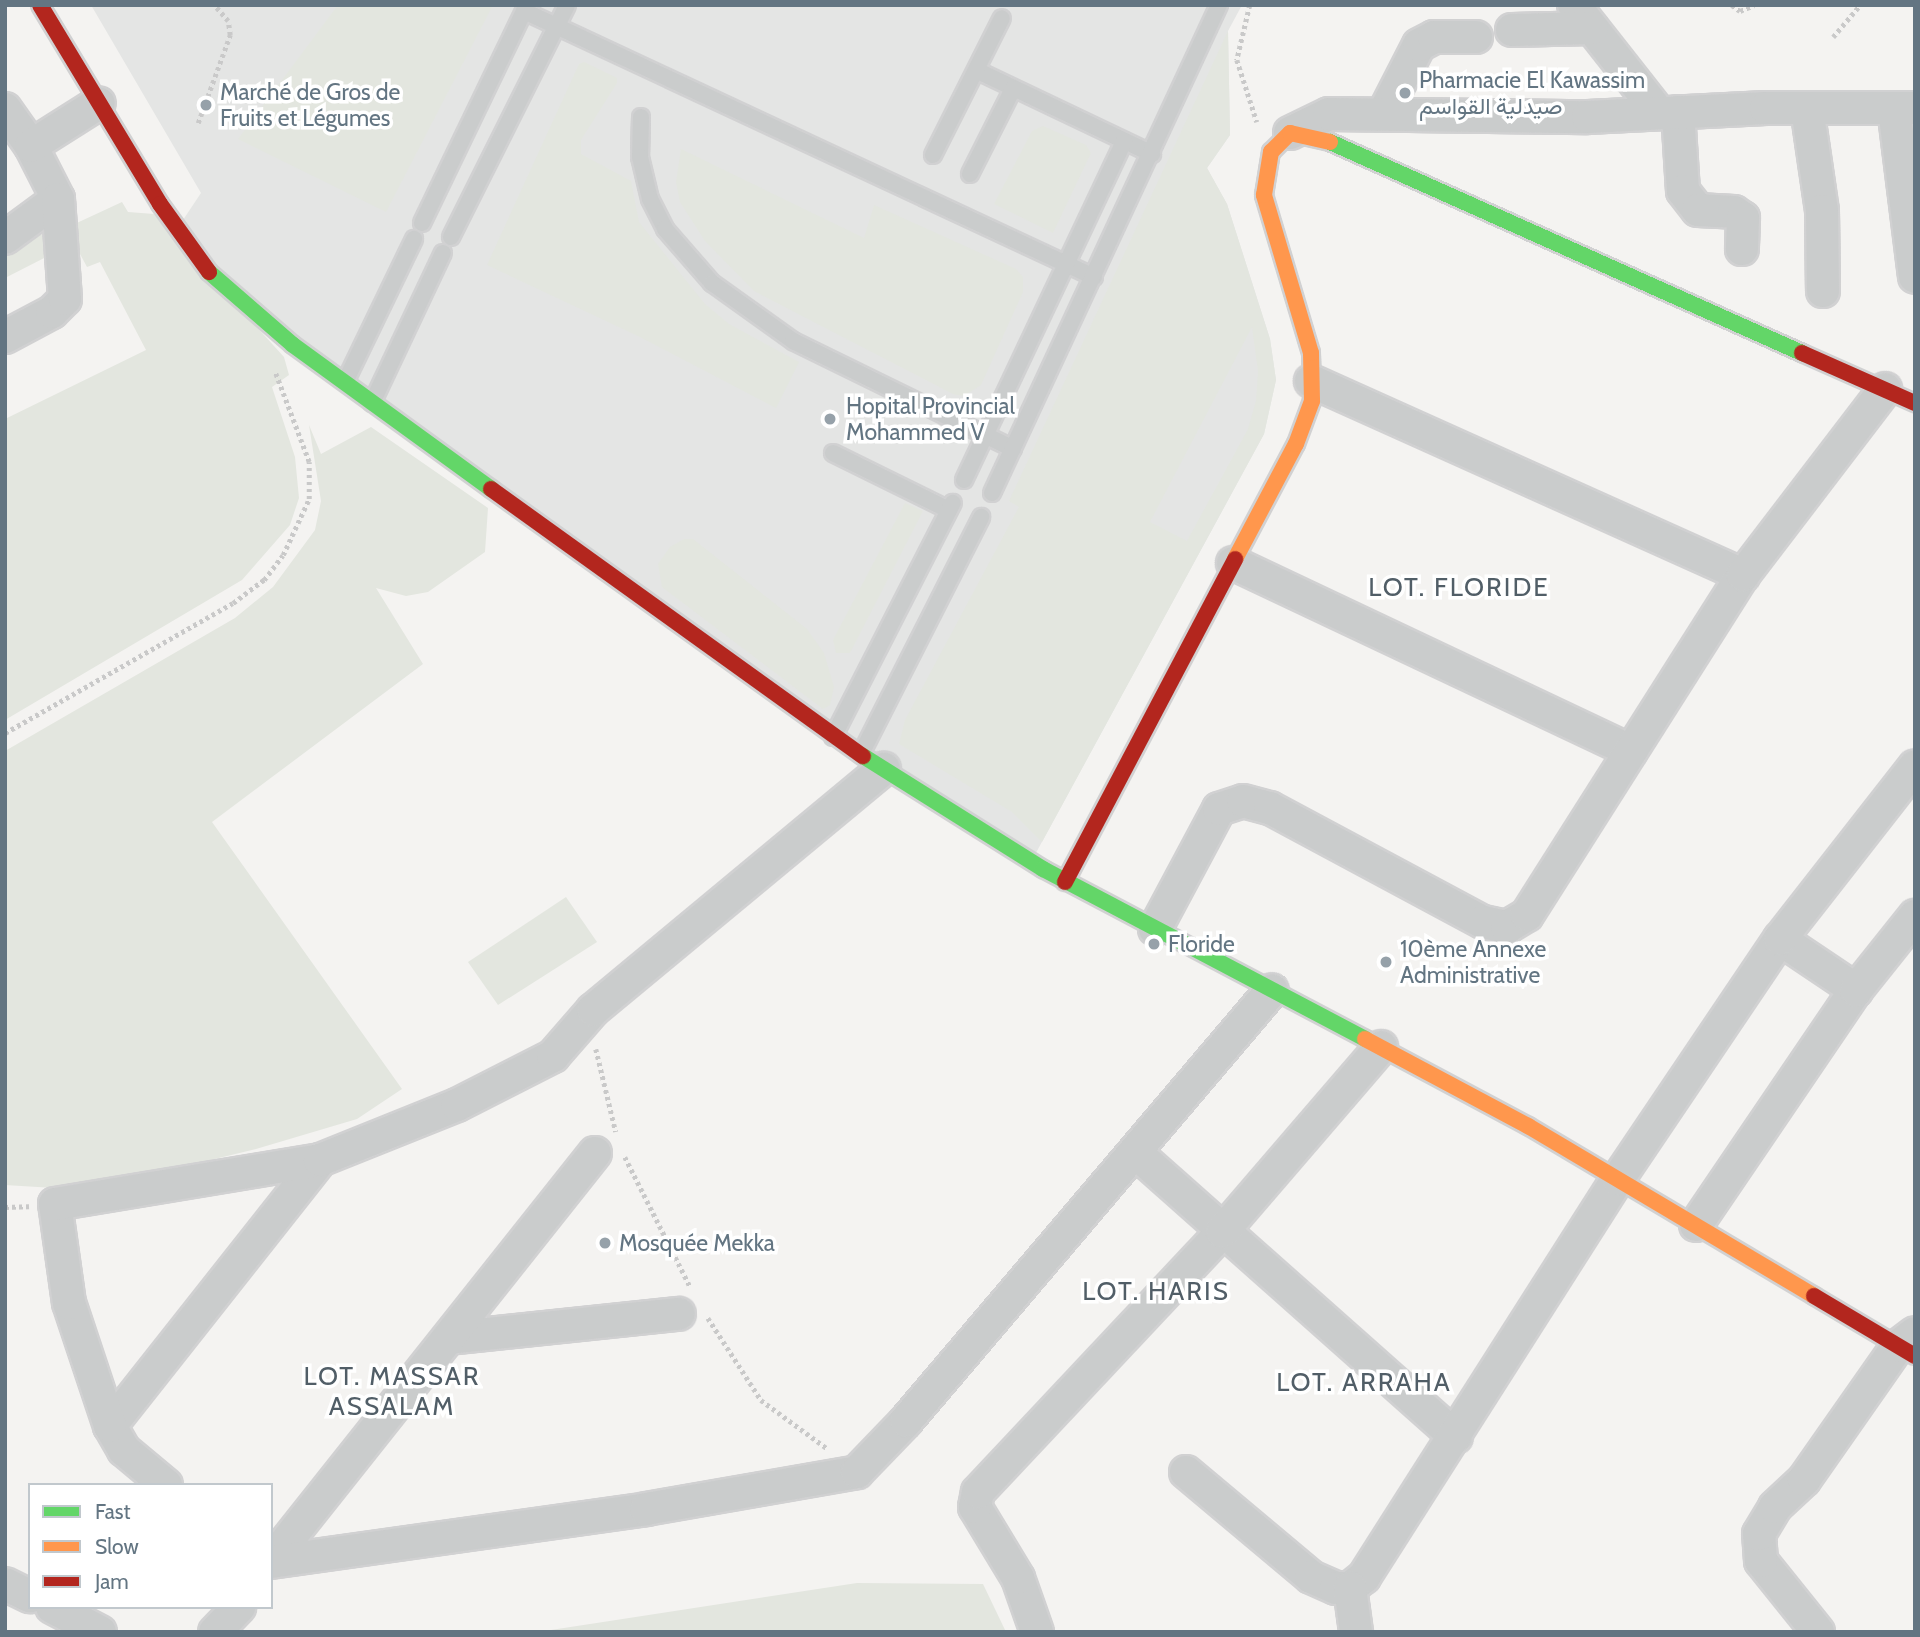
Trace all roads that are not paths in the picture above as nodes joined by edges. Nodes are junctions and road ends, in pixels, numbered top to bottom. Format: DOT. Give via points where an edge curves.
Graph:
graph roads {
  1 [pos="40,5"];
  2 [pos="567,5"];
  3 [pos="1219,5"];
  4 [pos="526,8"];
  5 [pos="1583,17"];
  6 [pos="1002,18"];
  7 [pos="556,27"];
  8 [pos="1512,30"];
  9 [pos="1476,37"];
  10 [pos="978,71"];
  11 [pos="1013,89"];
  12 [pos="99,103"];
  13 [pos="1807,108"];
  14 [pos="1904,108"];
  15 [pos="5,109"];
  16 [pos="1384,113"];
  17 [pos="1669,113"];
  18 [pos="641,117"];
  19 [pos="1124,141"];
  20 [pos="1281,142"];
  21 [pos="31,146"];
  22 [pos="1152,154"];
  23 [pos="933,155"];
  24 [pos="970,174"];
  25 [pos="58,199"];
  26 [pos="422,223"];
  27 [pos="451,237"];
  28 [pos="5,238"];
  29 [pos="414,239"];
  30 [pos="1742,249"];
  31 [pos="443,253"];
  32 [pos="1067,267"];
  33 [pos="1094,277"];
  34 [pos="1915,277"];
  35 [pos="1823,291"];
  36 [pos="5,337"];
  37 [pos="1311,381"];
  38 [pos="345,384"];
  39 [pos="1885,389"];
  40 [pos="372,403"];
  41 [pos="1915,403"];
  42 [pos="985,436"];
  43 [pos="1013,449"];
  44 [pos="833,453"];
  45 [pos="964,480"];
  46 [pos="992,493"];
  47 [pos="981,517"];
  48 [pos="1233,563"];
  49 [pos="1743,575"];
  50 [pos="833,737"];
  51 [pos="1631,751"];
  52 [pos="872,761"];
  53 [pos="1915,766"];
  54 [pos="1065,882"];
  55 [pos="1915,916"];
  56 [pos="1155,929"];
  57 [pos="1780,939"];
  58 [pos="1856,989"];
  59 [pos="1272,990"];
  60 [pos="1381,1047"];
  61 [pos="1135,1152"];
  62 [pos="596,1153"];
  63 [pos="320,1160"];
  64 [pos="1618,1179"];
  65 [pos="1696,1225"];
  66 [pos="1222,1232"];
  67 [pos="692,1306"];
  68 [pos="449,1338"];
  69 [pos="1909,1345"];
  70 [pos="110,1426"];
  71 [pos="1456,1437"];
  72 [pos="1186,1472"];
  73 [pos="164,1483"];
  74 [pos="273,1558"];
  75 [pos="273,1561"];
  76 [pos="5,1584"];
  77 [pos="1350,1588"];
  78 [pos="28,1595"];
  79 [pos="56,1609"];
  80 [pos="237,1609"];
  81 [pos="100,1632"];
  82 [pos="215,1632"];
  83 [pos="1037,1632"];
  84 [pos="1356,1632"];
  85 [pos="1818,1632"];
  1 -- 12 [label="street"];
  2 -- 7 [label="lane"];
  3 -- 22 [label="lane"];
  4 -- 7 [label="lane"];
  4 -- 26 [label="lane"];
  5 -- 8 [label="street"];
  5 -- 17 [label="street"];
  6 -- 10 [label="lane"];
  7 -- 27 [label="lane"];
  7 -- 32 [label="lane"];
  9 -- 16 [label="street" via="1434,37 1419,46"];
  10 -- 11 [label="lane"];
  10 -- 23 [label="lane"];
  11 -- 19 [label="lane"];
  11 -- 24 [label="lane"];
  12 -- 21 [label="street"];
  12 -- 38 [label="street" via="160,204 211,274"];
  13 -- 14 [label="street"];
  13 -- 17 [label="street"];
  13 -- 35 [label="street" via="1822,211"];
  14 -- 34 [label="street"];
  15 -- 21 [label="street"];
  16 -- 17 [label="street" via="1588,117"];
  16 -- 20 [label="street" via="1329,114"];
  17 -- 30 [label="street" via="1683,191 1698,210 1734,212 1743,218"];
  18 -- 42 [label="lane" via="640,157 650,199 665,229 712,283 793,341"];
  19 -- 22 [label="lane"];
  19 -- 32 [label="lane"];
  20 -- 37 [label="street" via="1264,195 1311,353"];
  20 -- 39 [label="street" via="1329,142"];
  21 -- 25 [label="street"];
  22 -- 33 [label="lane"];
  25 -- 28 [label="street"];
  25 -- 36 [label="street" via="65,299 52,312"];
  29 -- 38 [label="lane"];
  31 -- 40 [label="lane"];
  32 -- 33 [label="lane"];
  32 -- 42 [label="lane"];
  33 -- 43 [label="lane"];
  37 -- 48 [label="street" via="1312,401 1296,444"];
  37 -- 49 [label="street"];
  38 -- 40 [label="street"];
  39 -- 41 [label="street"];
  39 -- 49 [label="street"];
  40 -- 50 [label="street"];
  42 -- 43 [label="lane"];
  42 -- 45 [label="lane"];
  43 -- 46 [label="lane"];
  44 -- 50 [label="lane" via="951,507"];
  47 -- 52 [label="lane"];
  48 -- 51 [label="street"];
  48 -- 54 [label="street"];
  49 -- 51 [label="street"];
  50 -- 52 [label="street"];
  51 -- 56 [label="street" via="1527,915 1507,927 1483,922 1270,808 1243,802 1219,810"];
  52 -- 54 [label="street"];
  52 -- 63 [label="street" via="593,1010 553,1056 457,1105"];
  53 -- 57 [label="street"];
  54 -- 56 [label="street"];
  55 -- 58 [label="street"];
  56 -- 59 [label="street"];
  57 -- 58 [label="street"];
  57 -- 64 [label="street"];
  58 -- 65 [label="street"];
  59 -- 60 [label="street"];
  59 -- 61 [label="street"];
  60 -- 64 [label="street"];
  60 -- 66 [label="street"];
  61 -- 66 [label="street"];
  61 -- 75 [label="street" via="906,1421 857,1472 646,1508"];
  62 -- 68 [label="street"];
  63 -- 70 [label="street"];
  63 -- 70 [label="street" via="55,1205 69,1303"];
  64 -- 65 [label="street"];
  64 -- 71 [label="street"];
  65 -- 69 [label="street"];
  66 -- 71 [label="street"];
  66 -- 83 [label="street" via="978,1492 975,1507 1018,1578"];
  67 -- 68 [label="street"];
  68 -- 74 [label="street"];
  69 -- 85 [label="street" via="1804,1480 1775,1507 1759,1534 1762,1561"];
  70 -- 73 [label="street" via="124,1450"];
  71 -- 77 [label="street" via="1364,1577"];
  72 -- 77 [label="street" via="1311,1577 1336,1588"];
  76 -- 78 [label="street"];
  77 -- 84 [label="street"];
  79 -- 81 [label="street"];
  80 -- 82 [label="street"];
}
